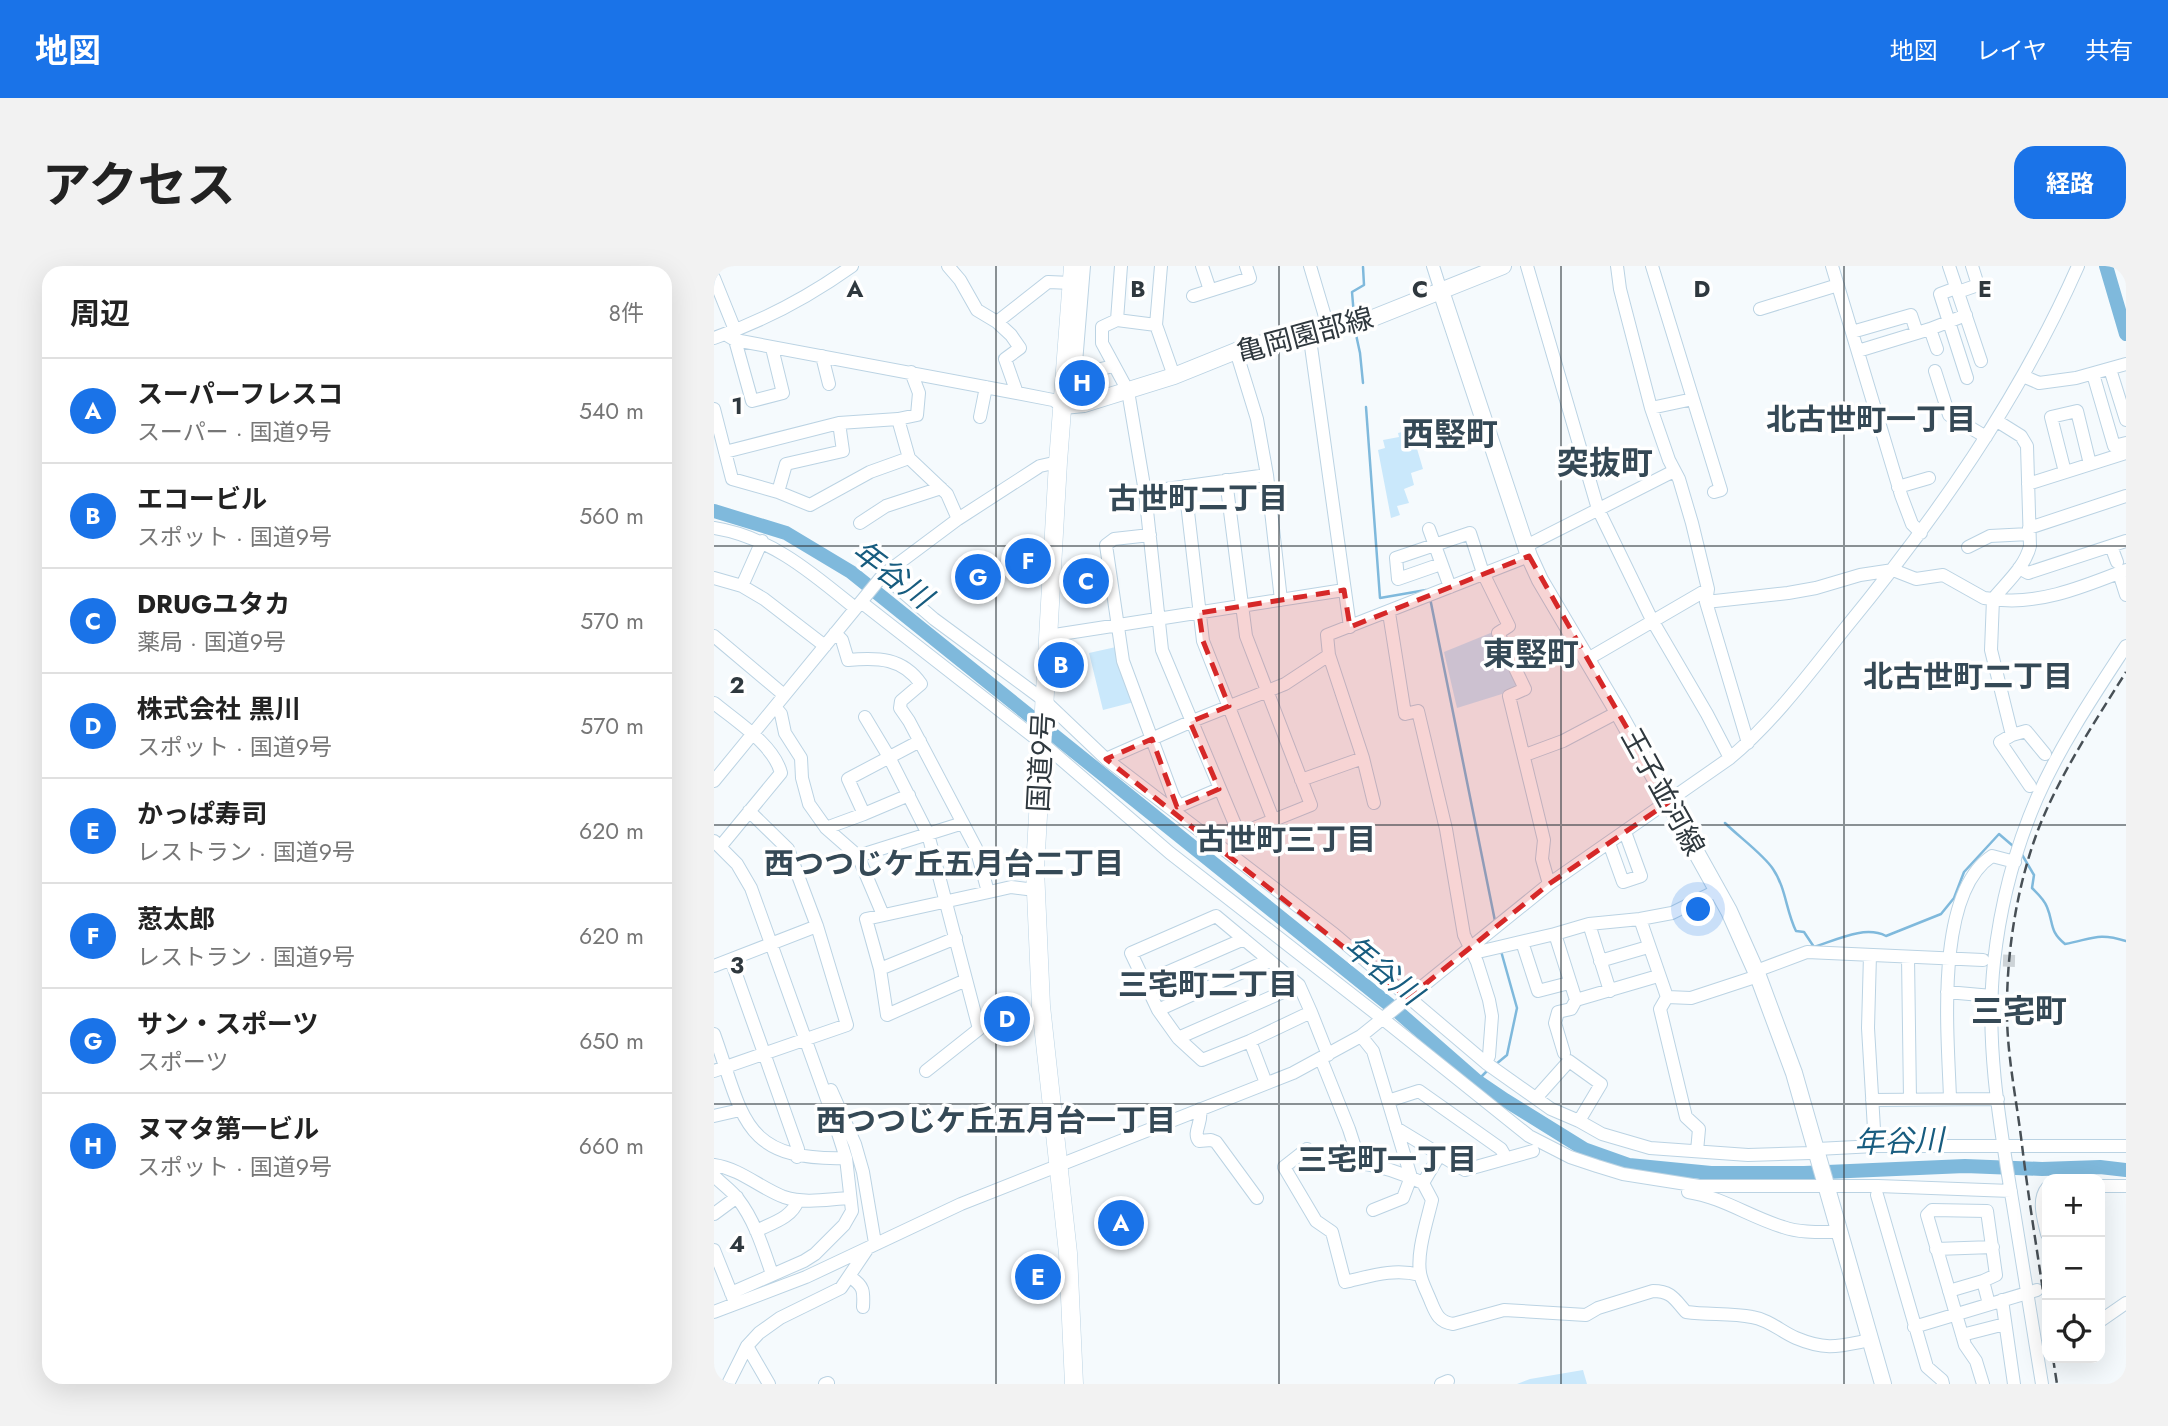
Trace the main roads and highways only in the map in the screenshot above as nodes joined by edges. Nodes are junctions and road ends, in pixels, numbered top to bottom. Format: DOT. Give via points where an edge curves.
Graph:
graph roads {
  1 [pos="1503,266"];
  2 [pos="1073,274"];
  3 [pos="1441,291"];
  4 [pos="1063,406"];
  5 [pos="1074,1384"];
  6 [pos="1883,1384"];
  1 -- 3 [label="main road, 亀岡園部線"];
  2 -- 4 [label="highway, 国道9号" via="1070,376"];
  3 -- 4 [label="main road, 亀岡園部線" via="1368,320 1283,337 1128,391"];
  3 -- 6 [label="main road, 王子並河線" via="1527,551 1718,890 1757,973 1794,1073"];
  4 -- 5 [label="highway, 国道9号" via="1035,890 1041,1006 1068,1253"];
}
